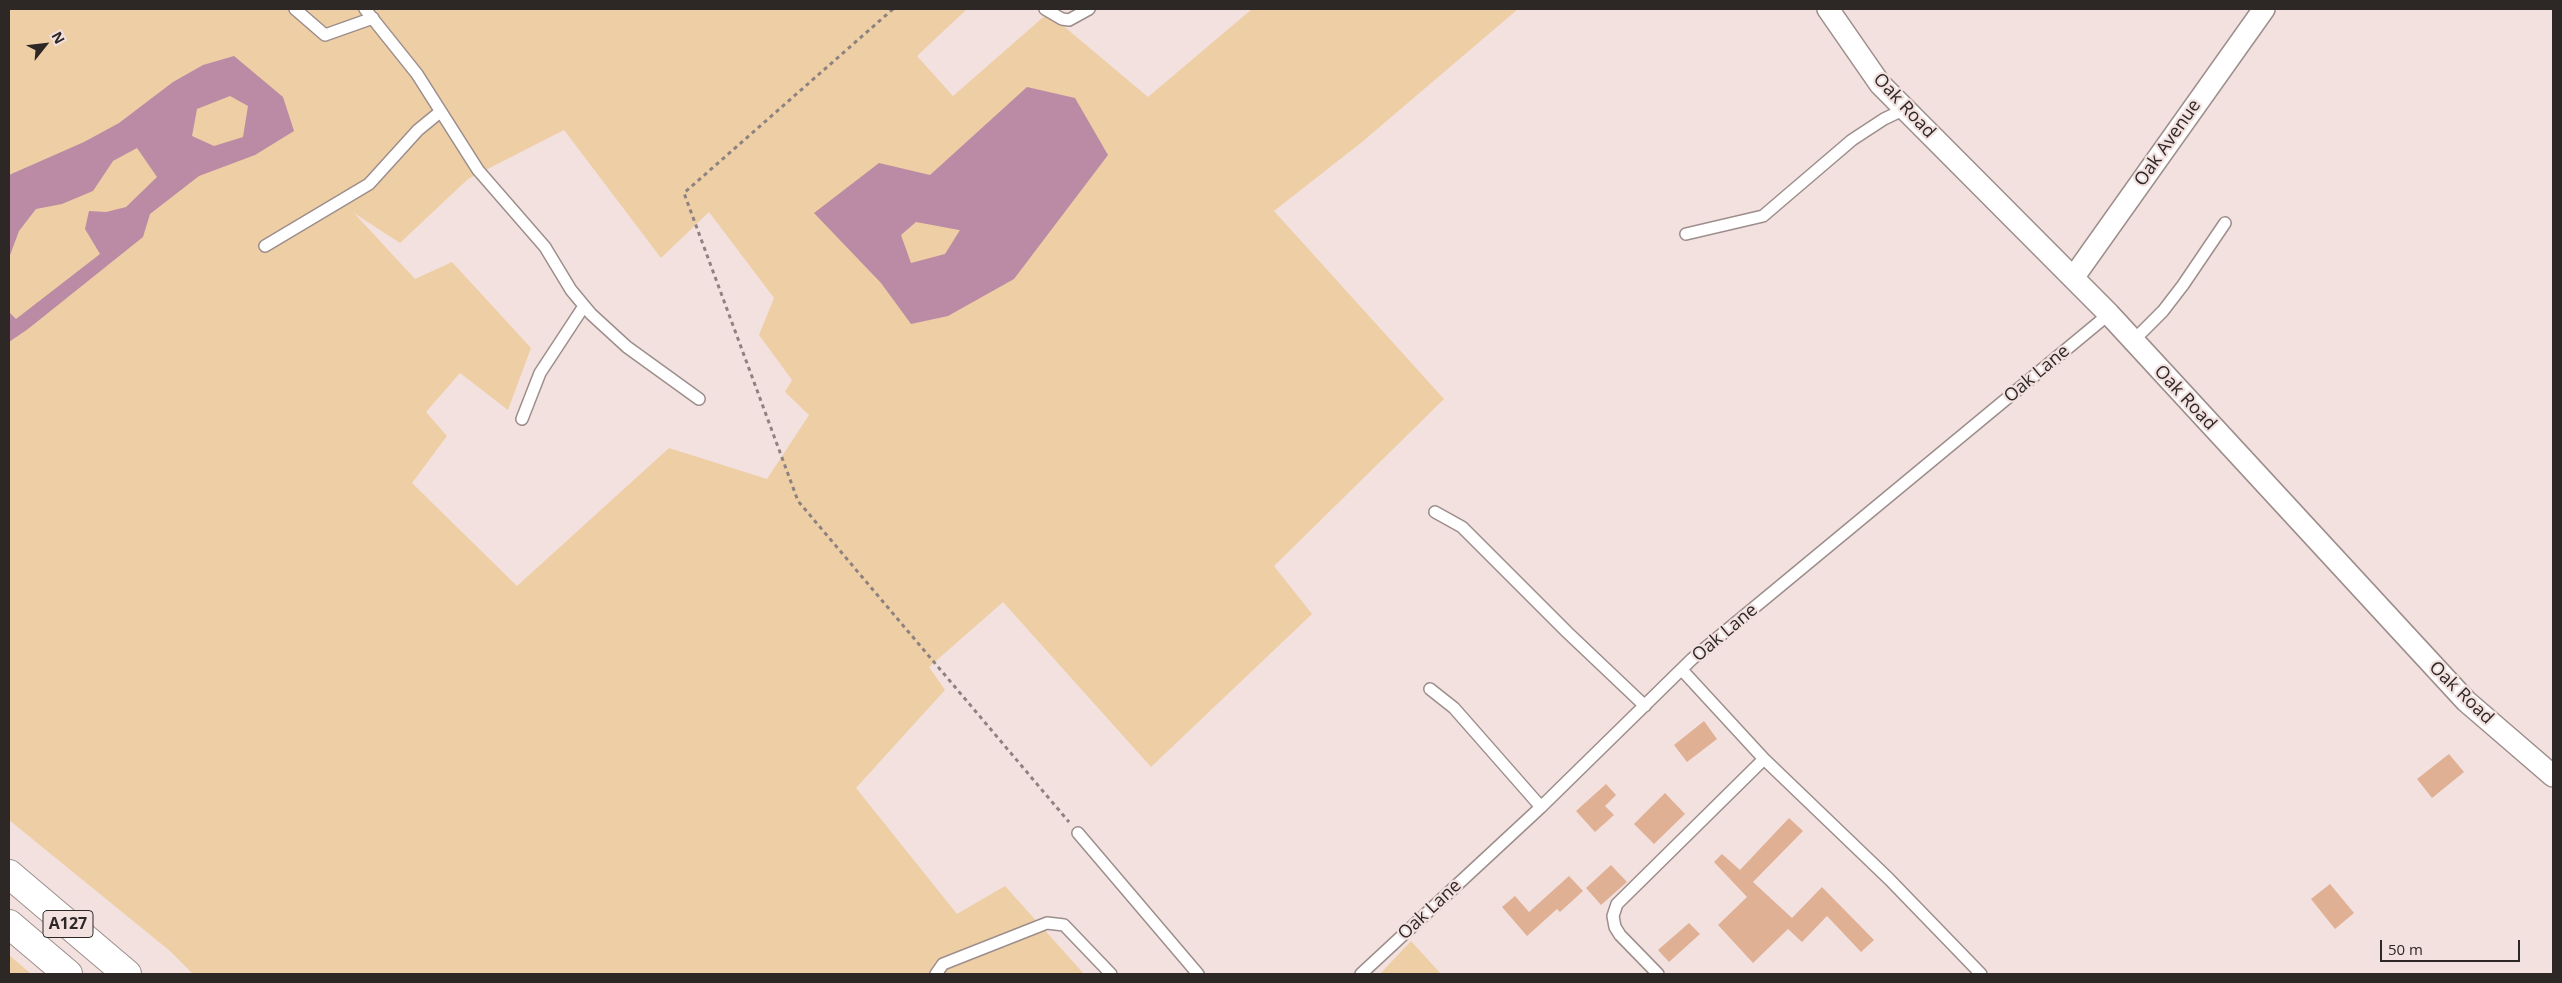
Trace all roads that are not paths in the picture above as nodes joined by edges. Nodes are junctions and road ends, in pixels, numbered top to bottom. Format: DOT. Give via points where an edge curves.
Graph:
graph roads {
  1 [pos="295,9"];
  2 [pos="1046,9"];
  3 [pos="1089,9"];
  4 [pos="1828,9"];
  5 [pos="2264,9"];
  6 [pos="369,13"];
  7 [pos="1905,109"];
  8 [pos="440,112"];
  9 [pos="2225,223"];
  10 [pos="1686,234"];
  11 [pos="265,246"];
  12 [pos="2073,278"];
  13 [pos="584,306"];
  14 [pos="2109,314"];
  15 [pos="2133,341"];
  16 [pos="699,399"];
  17 [pos="522,419"];
  18 [pos="1435,512"];
  19 [pos="1682,670"];
  20 [pos="1430,689"];
  21 [pos="1645,706"];
  22 [pos="1764,759"];
  23 [pos="2553,776"];
  24 [pos="1541,807"];
  25 [pos="1078,833"];
  26 [pos="9,874"];
  27 [pos="9,924"];
  28 [pos="68,974"];
  29 [pos="128,974"];
  30 [pos="936,974"];
  31 [pos="1111,974"];
  32 [pos="1198,974"];
  33 [pos="1361,974"];
  34 [pos="1658,974"];
  35 [pos="1981,974"];
  1 -- 6 [label="lane" via="325,35"];
  2 -- 3 [label="lane" via="1062,20 1069,20"];
  4 -- 7 [label="street, Oak Road" via="1880,84"];
  5 -- 12 [label="street, Oak Avenue"];
  6 -- 8 [label="lane" via="417,74"];
  7 -- 10 [label="lane" via="1852,140 1763,216"];
  7 -- 12 [label="street, Oak Road"];
  8 -- 11 [label="lane" via="418,130 369,184"];
  8 -- 13 [label="lane" via="478,170 545,247"];
  9 -- 15 [label="lane" via="2178,292"];
  12 -- 14 [label="street, Oak Road"];
  13 -- 16 [label="lane" via="627,347"];
  13 -- 17 [label="lane" via="540,373"];
  14 -- 15 [label="street, Oak Road"];
  14 -- 19 [label="lane, Oak Lane"];
  15 -- 23 [label="street, Oak Road" via="2466,701"];
  18 -- 21 [label="lane" via="1462,527"];
  19 -- 21 [label="lane, Oak Lane"];
  19 -- 22 [label="lane"];
  20 -- 24 [label="lane" via="1454,708"];
  21 -- 24 [label="lane, Oak Lane"];
  22 -- 34 [label="lane" via="1617,904 1613,916 1615,927"];
  22 -- 35 [label="lane" via="1889,879"];
  24 -- 33 [label="lane, Oak Lane"];
  25 -- 32 [label="lane"];
  26 -- 29 [label="highway, A127"];
  27 -- 28 [label="highway, A127"];
  30 -- 31 [label="lane" via="944,964 1047,923 1064,925"];
}
